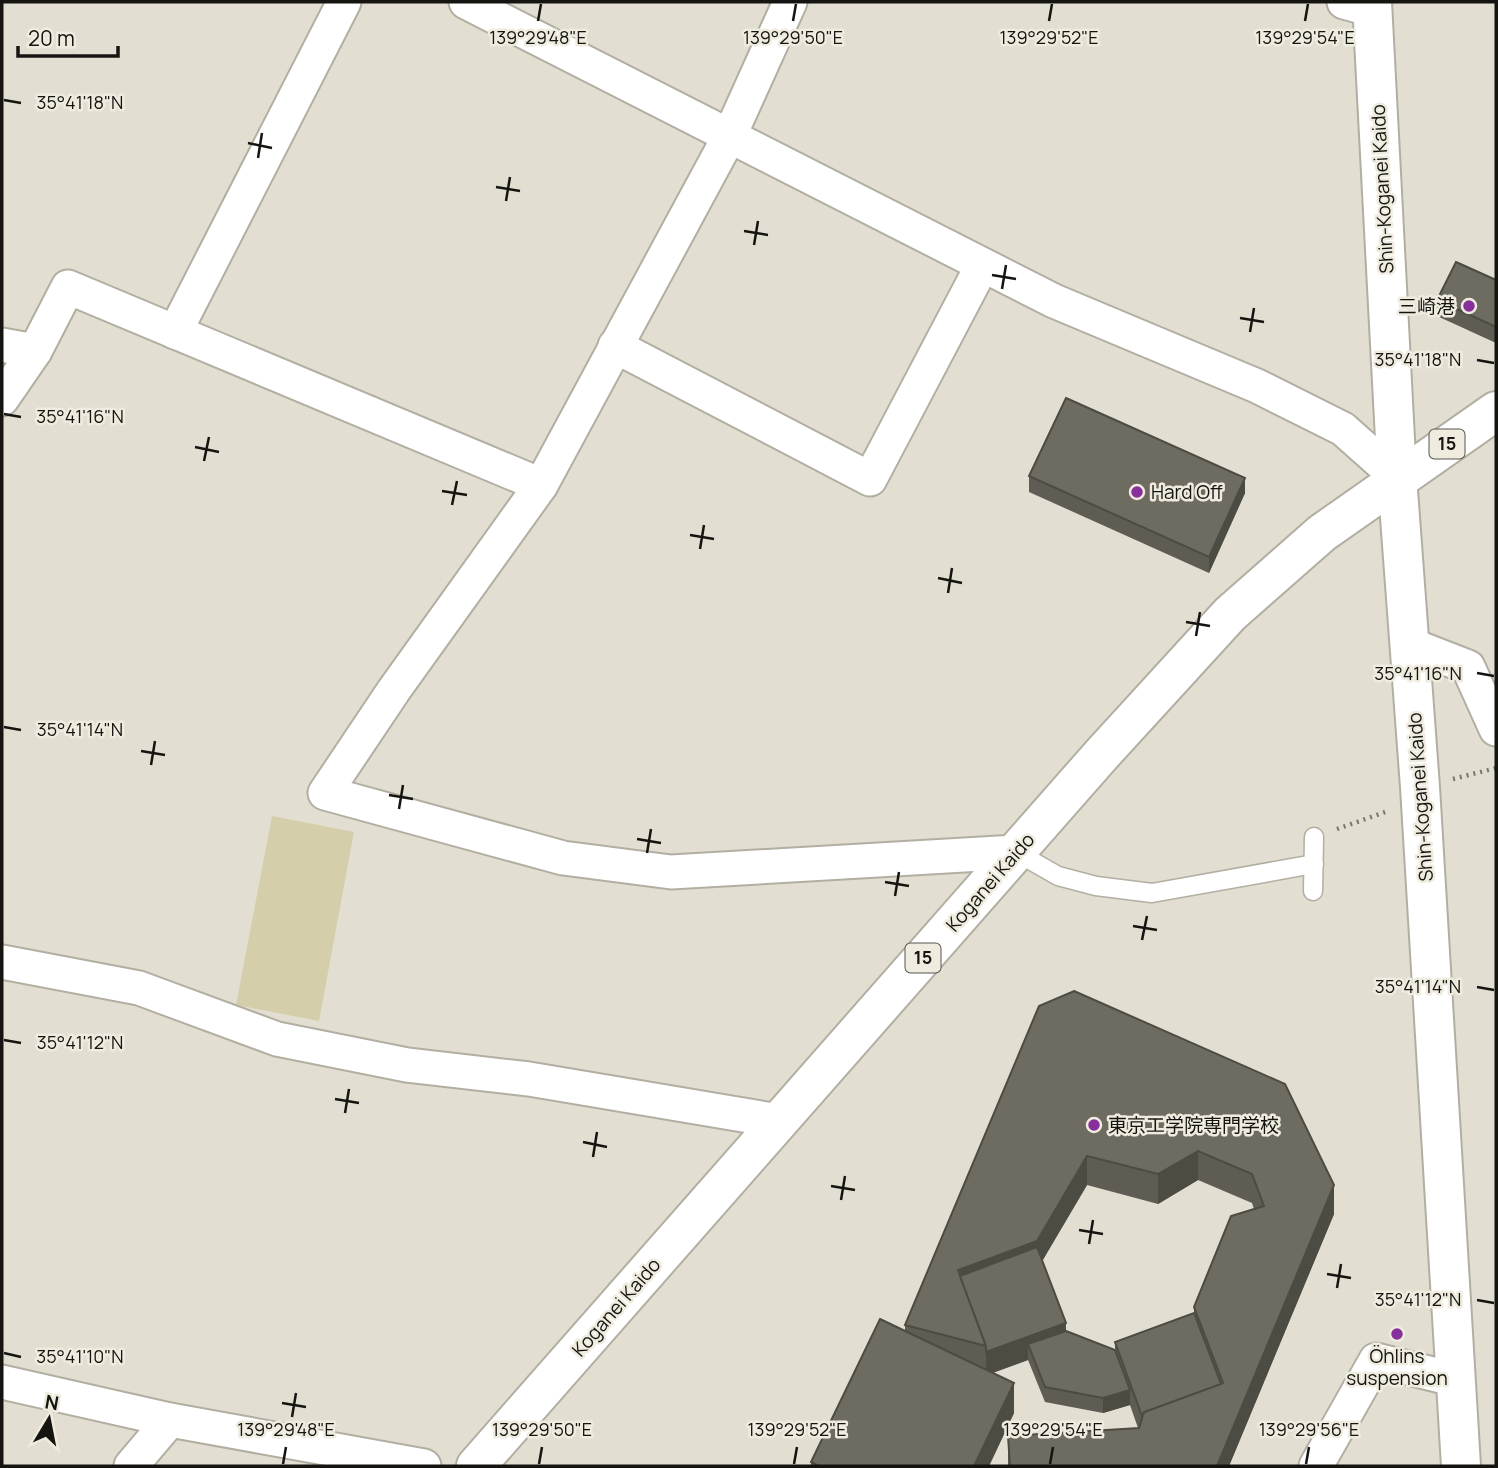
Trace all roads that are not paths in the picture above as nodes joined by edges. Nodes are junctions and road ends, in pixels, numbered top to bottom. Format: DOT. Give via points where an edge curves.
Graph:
graph roads {
  1 [pos="344,2"];
  2 [pos="790,2"];
  3 [pos="1363,4"];
  4 [pos="485,5"];
  5 [pos="729,137"];
  6 [pos="982,266"];
  7 [pos="175,331"];
  8 [pos="2,345"];
  9 [pos="615,346"];
  10 [pos="35,351"];
  11 [pos="2,399"];
  12 [pos="1496,411"];
  13 [pos="1397,477"];
  14 [pos="541,485"];
  15 [pos="1409,644"];
  16 [pos="1496,729"];
  17 [pos="1314,837"];
  18 [pos="1016,852"];
  19 [pos="1314,864"];
  20 [pos="1313,891"];
  21 [pos="2,962"];
  22 [pos="779,1121"];
  23 [pos="1457,1380"];
  24 [pos="2,1382"];
  25 [pos="170,1420"];
  26 [pos="131,1466"];
  27 [pos="424,1466"];
  28 [pos="476,1466"];
  29 [pos="1316,1466"];
  30 [pos="1461,1466"];
  1 -- 7 [label="street"];
  2 -- 5 [label="street"];
  3 -- 13 [label="main road, Shin-Koganei Kaido"];
  4 -- 5 [label="street"];
  5 -- 6 [label="street"];
  5 -- 9 [label="street"];
  6 -- 9 [label="street" via="870,479"];
  6 -- 13 [label="street" via="1257,386 1343,429"];
  7 -- 10 [label="street" via="68,287"];
  7 -- 14 [label="street"];
  8 -- 10 [label="street"];
  9 -- 14 [label="street"];
  10 -- 11 [label="street"];
  12 -- 13 [label="main road, Koganei Kaido / 15"];
  13 -- 15 [label="main road, Shin-Koganei Kaido"];
  13 -- 18 [label="main road, Koganei Kaido / 15" via="1322,533 1230,614"];
  14 -- 18 [label="street" via="325,793 563,858 671,872"];
  15 -- 16 [label="street" via="1468,667"];
  15 -- 23 [label="main road, Shin-Koganei Kaido"];
  17 -- 19 [label="lane"];
  18 -- 19 [label="lane" via="1058,876 1152,893"];
  18 -- 22 [label="main road, Koganei Kaido / 15"];
  19 -- 20 [label="lane"];
  21 -- 22 [label="street" via="139,988 276,1038 381,1060 529,1079"];
  22 -- 28 [label="main road, Koganei Kaido / 15"];
  23 -- 29 [label="street" via="1376,1360"];
  23 -- 30 [label="main road, Shin-Koganei Kaido"];
  24 -- 25 [label="street"];
  25 -- 26 [label="street"];
  25 -- 27 [label="street"];
}
